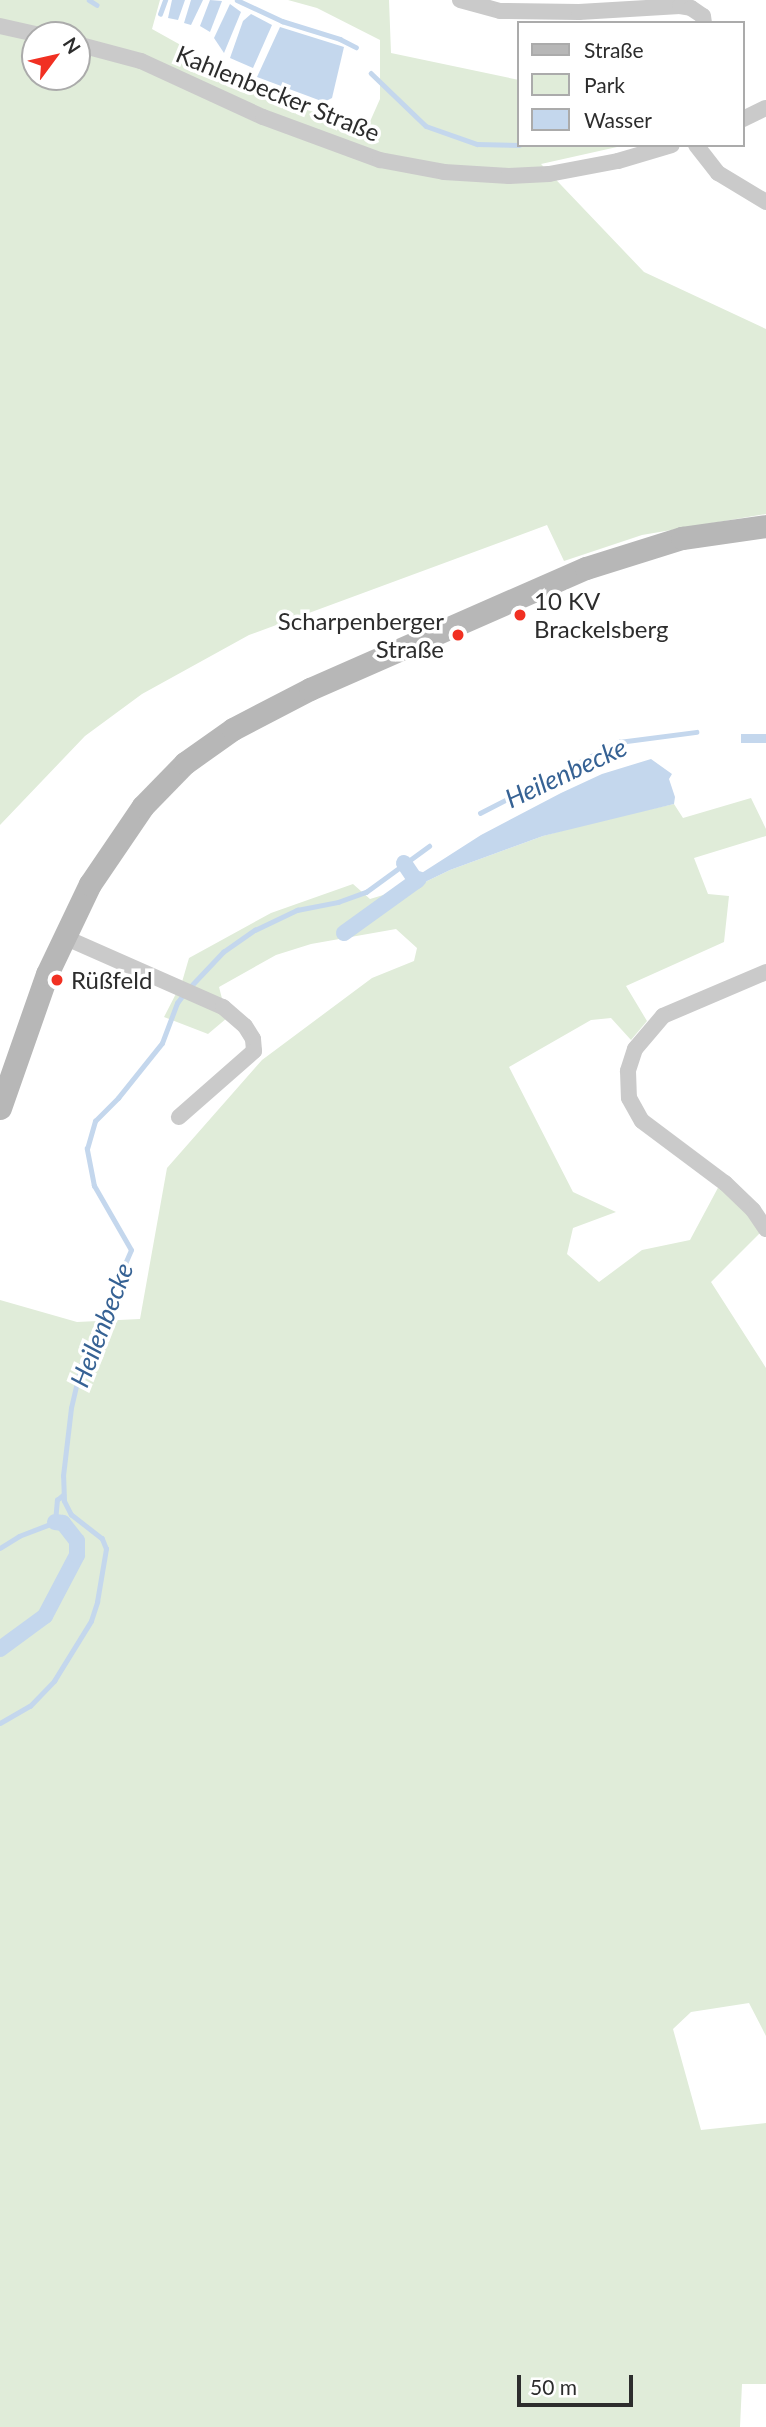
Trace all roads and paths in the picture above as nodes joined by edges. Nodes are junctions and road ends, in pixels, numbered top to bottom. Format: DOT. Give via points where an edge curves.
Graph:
graph roads {
  1 [pos="460,0"];
  2 [pos="704,21"];
  3 [pos="0,26"];
  4 [pos="21,31"];
  5 [pos="91,48"];
  6 [pos="766,108"];
  7 [pos="745,118"];
  8 [pos="665,147"];
  9 [pos="698,147"];
  10 [pos="766,202"];
  11 [pos="766,526"];
  12 [pos="64,937"];
  13 [pos="766,972"];
  14 [pos="0,1108"];
  15 [pos="179,1117"];
  16 [pos="766,1229"];
  1 -- 2 [label="street" via="500,11 680,6 691,8"];
  3 -- 4 [label="street"];
  5 -- 8 [label="street, Kahlenbecker Straße" via="141,61 264,117 380,160 444,172 549,174"];
  6 -- 7 [label="street"];
  9 -- 10 [label="street" via="718,173"];
  11 -- 12 [label="main road" via="682,538 586,568 395,650 233,729 185,763 143,806 107,856"];
  12 -- 14 [label="main road"];
  12 -- 15 [label="street" via="223,1007 245,1026 254,1051"];
  13 -- 16 [label="street" via="663,1016 635,1049 628,1071 629,1098 642,1121 725,1183 754,1210"];
}
